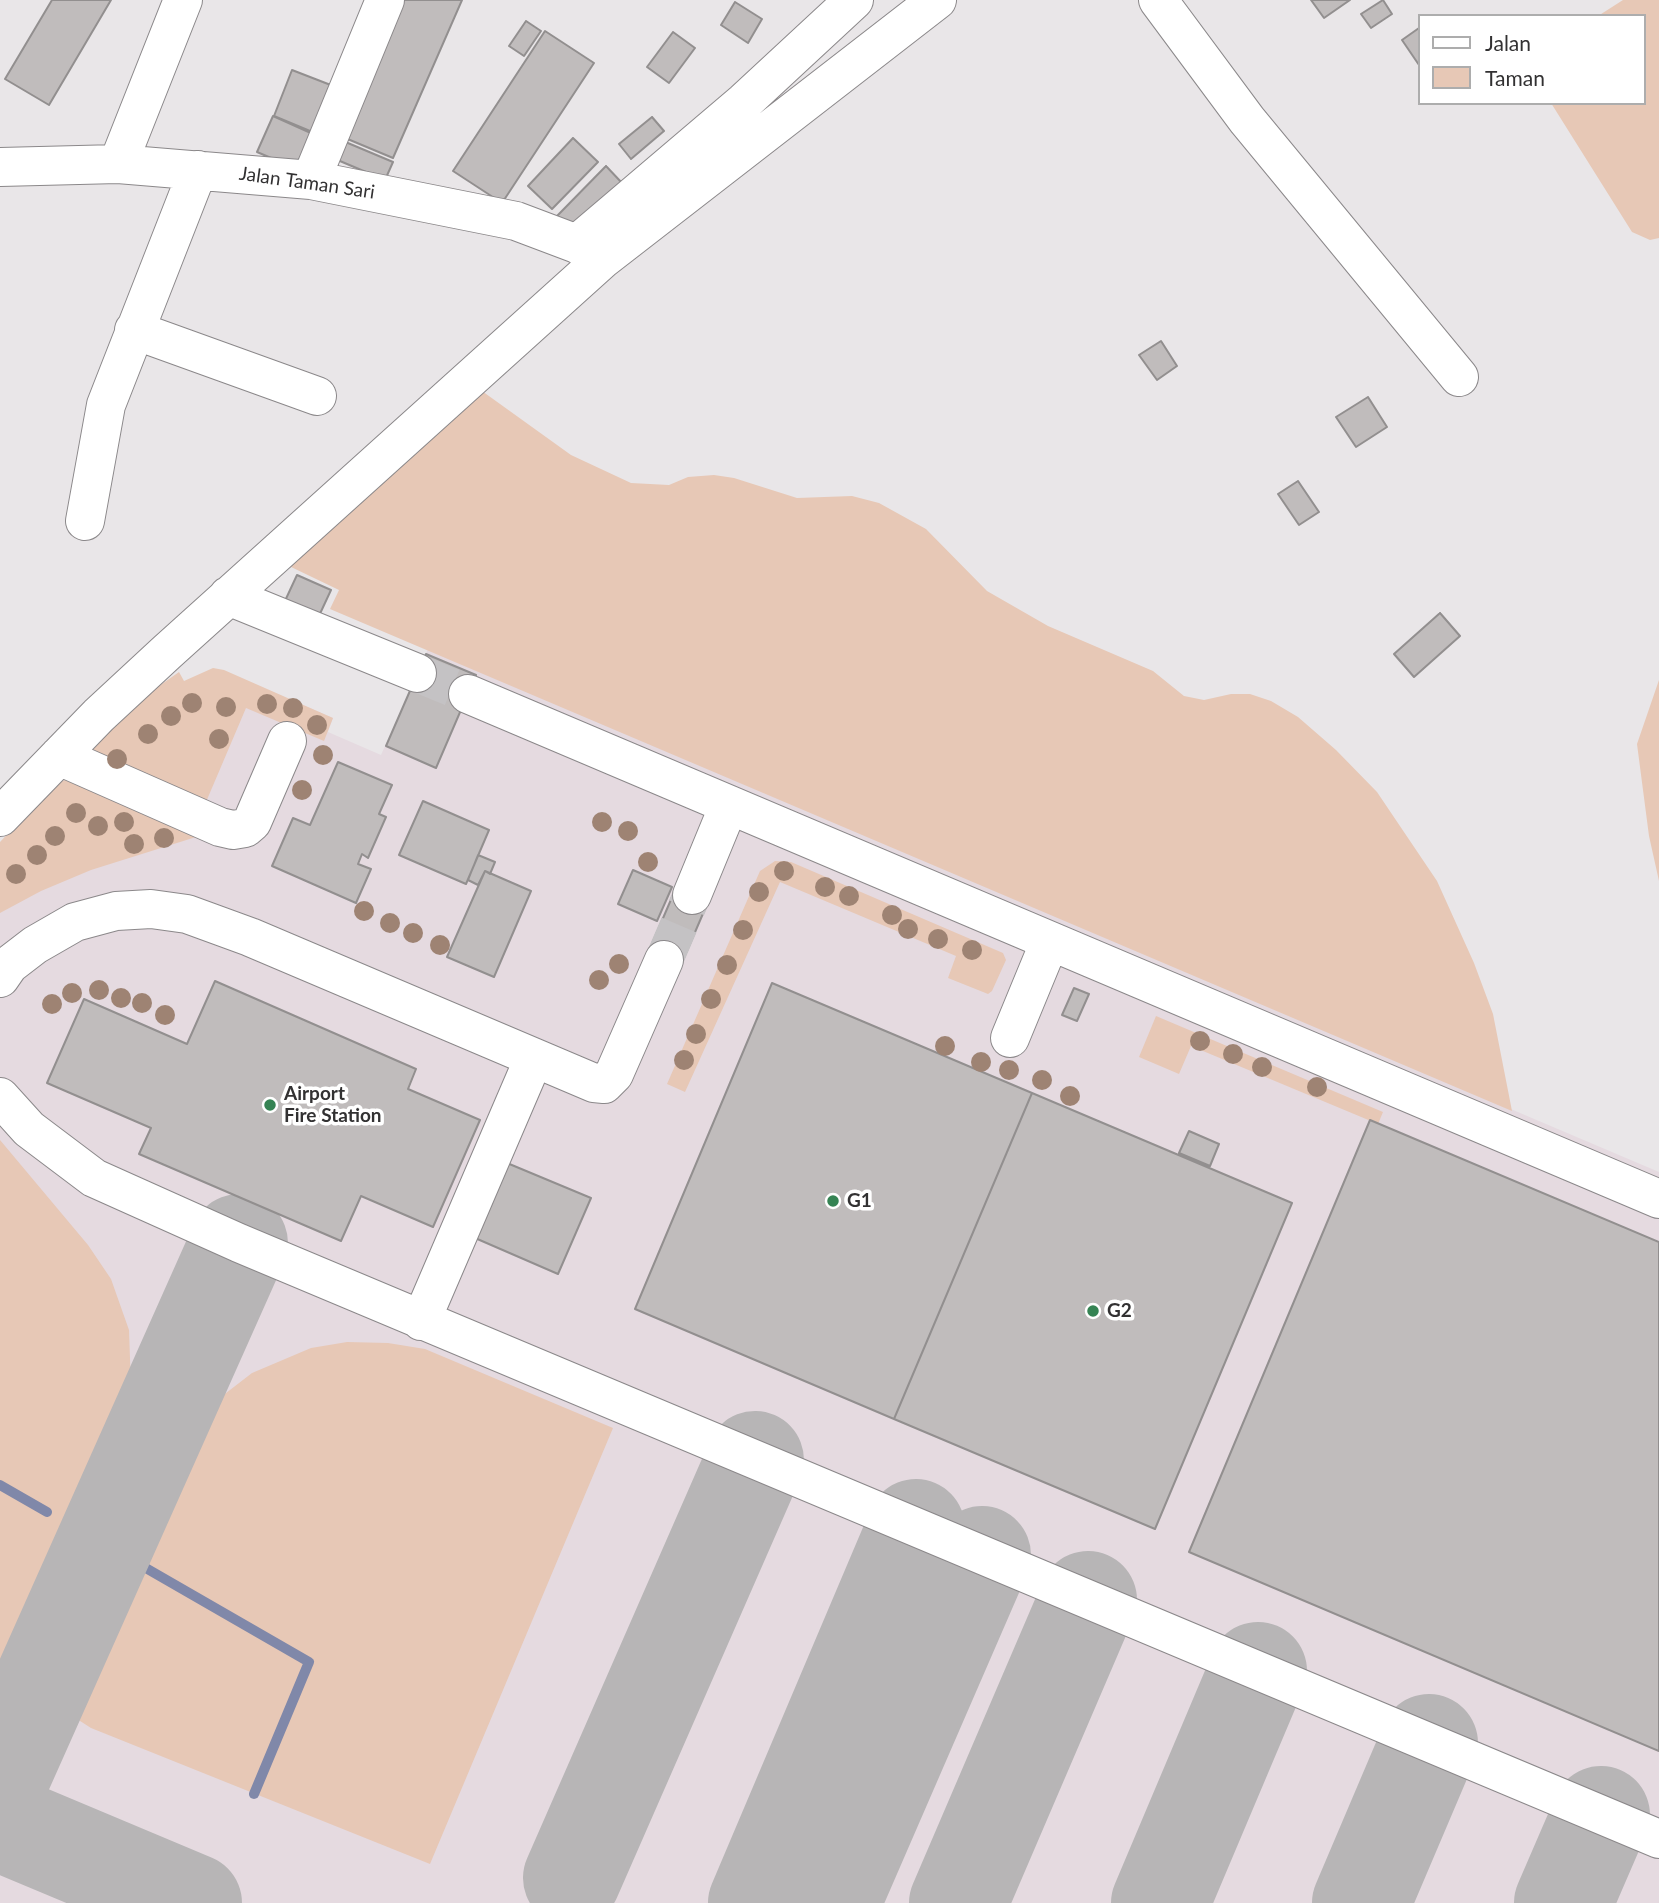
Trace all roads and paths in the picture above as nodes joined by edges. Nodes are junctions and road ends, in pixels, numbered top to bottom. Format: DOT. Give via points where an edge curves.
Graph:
graph roads {
  1 [pos="183,0"];
  2 [pos="385,0"];
  3 [pos="855,0"];
  4 [pos="937,0"];
  5 [pos="1158,0"];
  6 [pos="118,164"];
  7 [pos="0,167"];
  8 [pos="198,170"];
  9 [pos="311,180"];
  10 [pos="590,251"];
  11 [pos="134,331"];
  12 [pos="1459,377"];
  13 [pos="317,396"];
  14 [pos="85,521"];
  15 [pos="228,596"];
  16 [pos="417,673"];
  17 [pos="468,694"];
  18 [pos="287,741"];
  19 [pos="60,756"];
  20 [pos="729,805"];
  21 [pos="0,817"];
  22 [pos="692,895"];
  23 [pos="1050,941"];
  24 [pos="664,960"];
  25 [pos="0,978"];
  26 [pos="1010,1038"];
  27 [pos="534,1058"];
  28 [pos="0,1097"];
  29 [pos="1659,1199"];
  30 [pos="421,1321"];
  31 [pos="1659,1839"];
  1 -- 6 [label="street"];
  2 -- 9 [label="street"];
  3 -- 10 [label="street"];
  4 -- 10 [label="street"];
  5 -- 12 [label="street" via="1247,120"];
  6 -- 7 [label="street, Jalan Taman Sari"];
  6 -- 8 [label="street, Jalan Taman Sari"];
  8 -- 9 [label="street, Jalan Taman Sari"];
  8 -- 11 [label="street"];
  9 -- 10 [label="street, Jalan Taman Sari" via="504,218"];
  10 -- 15 [label="street"];
  11 -- 13 [label="street"];
  11 -- 14 [label="street" via="106,405"];
  15 -- 16 [label="street"];
  15 -- 19 [label="street"];
  17 -- 20 [label="street"];
  18 -- 19 [label="street" via="252,822 233,830"];
  19 -- 21 [label="street"];
  20 -- 22 [label="street"];
  20 -- 23 [label="street"];
  23 -- 26 [label="street"];
  23 -- 29 [label="street"];
  24 -- 27 [label="street" via="611,1079 594,1083"];
  25 -- 27 [label="street" via="35,945 75,922 116,911 187,914"];
  27 -- 30 [label="street"];
  28 -- 30 [label="street" via="29,1129 94,1178"];
  30 -- 31 [label="street"];
}
